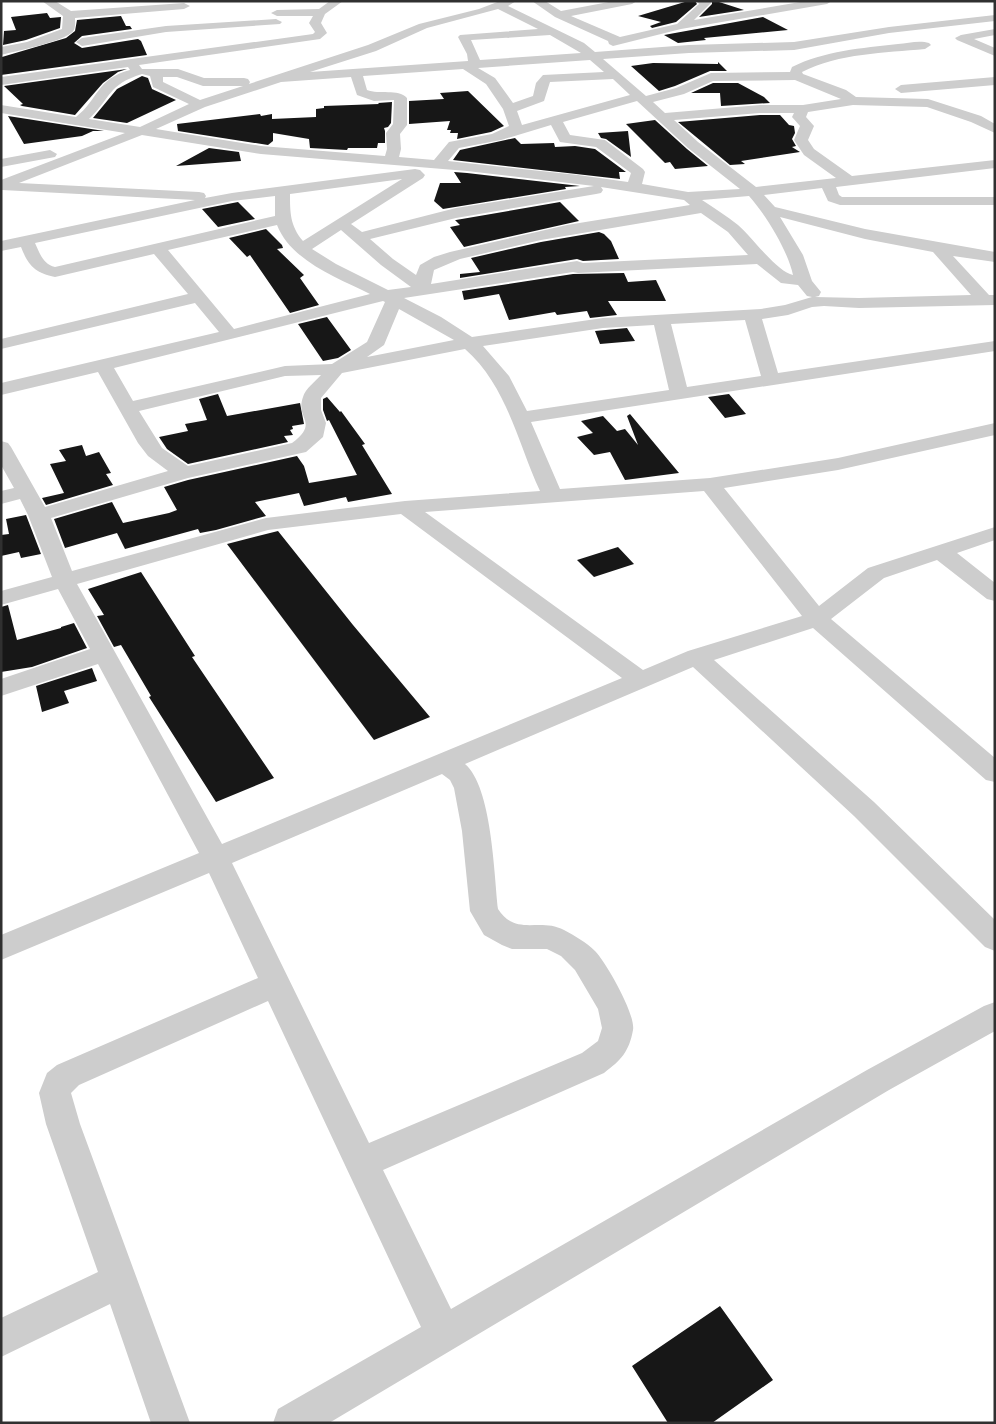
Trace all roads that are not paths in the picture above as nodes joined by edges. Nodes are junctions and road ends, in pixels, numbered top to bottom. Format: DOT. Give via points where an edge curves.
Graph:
graph roads {
  1 [pos="338,1"];
  2 [pos="346,1"];
  3 [pos="537,1"];
  4 [pos="632,1"];
  5 [pos="702,1"];
  6 [pos="827,1"];
  7 [pos="52,4"];
  8 [pos="185,4"];
  9 [pos="506,4"];
  10 [pos="135,5"];
  11 [pos="771,5"];
  12 [pos="974,7"];
  13 [pos="71,9"];
  14 [pos="277,12"];
  15 [pos="321,12"];
  16 [pos="559,15"];
  17 [pos="989,18"];
  18 [pos="782,23"];
  19 [pos="698,24"];
  20 [pos="995,25"];
  21 [pos="681,26"];
  22 [pos="188,27"];
  23 [pos="550,32"];
  24 [pos="995,32"];
  25 [pos="62,34"];
  26 [pos="795,37"];
  27 [pos="347,41"];
  28 [pos="619,41"];
  29 [pos="82,42"];
  30 [pos="282,42"];
  31 [pos="925,45"];
  32 [pos="580,46"];
  33 [pos="181,47"];
  34 [pos="372,48"];
  35 [pos="732,48"];
  36 [pos="6,51"];
  37 [pos="995,52"];
  38 [pos="592,57"];
  39 [pos="410,58"];
  40 [pos="741,59"];
  41 [pos="818,61"];
  42 [pos="134,65"];
  43 [pos="471,66"];
  44 [pos="19,68"];
  45 [pos="419,68"];
  46 [pos="356,72"];
  47 [pos="156,73"];
  48 [pos="797,73"];
  49 [pos="616,75"];
  50 [pos="282,78"];
  51 [pos="1,81"];
  52 [pos="264,82"];
  53 [pos="995,82"];
  54 [pos="841,93"];
  55 [pos="641,98"];
  56 [pos="853,101"];
  57 [pos="200,104"];
  58 [pos="1,109"];
  59 [pos="510,109"];
  60 [pos="803,109"];
  61 [pos="664,117"];
  62 [pos="49,118"];
  63 [pos="555,119"];
  64 [pos="77,122"];
  65 [pos="11,124"];
  66 [pos="995,129"];
  67 [pos="144,130"];
  68 [pos="496,137"];
  69 [pos="77,156"];
  70 [pos="391,160"];
  71 [pos="1,163"];
  72 [pos="995,164"];
  73 [pos="437,165"];
  74 [pos="462,166"];
  75 [pos="422,172"];
  76 [pos="850,181"];
  77 [pos="827,183"];
  78 [pos="1,186"];
  79 [pos="621,187"];
  80 [pos="283,190"];
  81 [pos="753,192"];
  82 [pos="688,196"];
  83 [pos="232,197"];
  84 [pos="847,200"];
  85 [pos="995,201"];
  86 [pos="500,206"];
  87 [pos="702,208"];
  88 [pos="770,210"];
  89 [pos="283,219"];
  90 [pos="342,224"];
  91 [pos="589,226"];
  92 [pos="866,234"];
  93 [pos="359,237"];
  94 [pos="525,239"];
  95 [pos="26,241"];
  96 [pos="1,246"];
  97 [pos="158,248"];
  98 [pos="302,248"];
  99 [pos="938,248"];
  100 [pos="995,257"];
  101 [pos="761,259"];
  102 [pos="802,280"];
  103 [pos="422,289"];
  104 [pos="198,297"];
  105 [pos="389,298"];
  106 [pos="989,300"];
  107 [pos="824,301"];
  108 [pos="752,314"];
  109 [pos="661,319"];
  110 [pos="230,335"];
  111 [pos="468,343"];
  112 [pos="1,344"];
  113 [pos="995,346"];
  114 [pos="102,365"];
  115 [pos="336,369"];
  116 [pos="771,380"];
  117 [pos="1,389"];
  118 [pos="679,394"];
  119 [pos="127,408"];
  120 [pos="520,418"];
  121 [pos="995,428"];
  122 [pos="1,447"];
  123 [pos="184,474"];
  124 [pos="710,484"];
  125 [pos="13,494"];
  126 [pos="552,495"];
  127 [pos="405,507"];
  128 [pos="40,515"];
  129 [pos="995,533"];
  130 [pos="940,551"];
  131 [pos="64,580"];
  132 [pos="995,594"];
  133 [pos="1,598"];
  134 [pos="817,619"];
  135 [pos="104,653"];
  136 [pos="696,657"];
  137 [pos="641,680"];
  138 [pos="1,688"];
  139 [pos="446,763"];
  140 [pos="995,773"];
  141 [pos="216,859"];
  142 [pos="995,939"];
  143 [pos="2,945"];
  144 [pos="276,984"];
  145 [pos="995,1015"];
  146 [pos="361,1163"];
  147 [pos="120,1280"];
  148 [pos="443,1333"];
  149 [pos="1,1338"];
  150 [pos="171,1423"];
  151 [pos="292,1423"];
  1 -- 2 [label="street"];
  1 -- 15 [label="street"];
  3 -- 16 [label="street"];
  4 -- 16 [label="street"];
  5 -- 21 [label="street" via="706,3"];
  6 -- 11 [label="street"];
  7 -- 13 [label="street"];
  8 -- 10 [label="street"];
  8 -- 22 [label="street"];
  9 -- 23 [label="street"];
  9 -- 34 [label="street" via="433,24 398,41"];
  10 -- 13 [label="street"];
  11 -- 18 [label="street" via="772,13"];
  11 -- 19 [label="street"];
  12 -- 17 [label="street" via="976,13"];
  13 -- 25 [label="street" via="69,27"];
  14 -- 15 [label="street"];
  14 -- 22 [label="street"];
  14 -- 30 [label="street" via="275,32"];
  15 -- 30 [label="street" via="315,23 325,36"];
  16 -- 28 [label="street"];
  17 -- 20 [label="street"];
  17 -- 26 [label="street"];
  19 -- 21 [label="street"];
  19 -- 35 [label="street"];
  21 -- 28 [label="street"];
  22 -- 29 [label="street"];
  22 -- 33 [label="street" via="197,35"];
  23 -- 32 [label="street"];
  23 -- 43 [label="street" via="464,37 473,54"];
  24 -- 37 [label="street" via="961,38"];
  25 -- 29 [label="street"];
  25 -- 36 [label="street"];
  26 -- 35 [label="street"];
  26 -- 41 [label="street"];
  27 -- 34 [label="street"];
  28 -- 32 [label="street"];
  29 -- 42 [label="street"];
  30 -- 33 [label="street"];
  31 -- 41 [label="street"];
  32 -- 38 [label="street"];
  33 -- 42 [label="street"];
  34 -- 50 [label="street"];
  35 -- 38 [label="street"];
  35 -- 40 [label="street"];
  36 -- 44 [label="street"];
  38 -- 43 [label="street"];
  38 -- 49 [label="street"];
  39 -- 45 [label="street"];
  41 -- 48 [label="street"];
  42 -- 44 [label="street"];
  42 -- 47 [label="street"];
  42 -- 64 [label="street" via="127,74 111,83 87,115"];
  43 -- 45 [label="street"];
  43 -- 59 [label="street" via="491,81"];
  44 -- 51 [label="street"];
  45 -- 46 [label="street"];
  46 -- 50 [label="street"];
  46 -- 70 [label="street" via="361,92 374,97 401,98 401,120 393,133"];
  47 -- 52 [label="street" via="178,73 203,82"];
  47 -- 57 [label="street" via="157,84"];
  48 -- 54 [label="street"];
  48 -- 55 [label="street" via="744,78 711,77 680,91"];
  49 -- 55 [label="street"];
  49 -- 59 [label="street" via="547,78 542,83 539,98"];
  50 -- 52 [label="street"];
  52 -- 57 [label="street"];
  53 -- 54 [label="street"];
  54 -- 56 [label="street"];
  55 -- 61 [label="street"];
  55 -- 63 [label="street"];
  56 -- 60 [label="street"];
  56 -- 66 [label="street" via="928,103"];
  57 -- 67 [label="street"];
  58 -- 62 [label="street"];
  59 -- 68 [label="street" via="516,128"];
  60 -- 61 [label="street"];
  60 -- 76 [label="street" via="799,117 807,126 801,140 809,152"];
  61 -- 81 [label="street" via="693,145"];
  62 -- 64 [label="street"];
  62 -- 65 [label="street"];
  63 -- 68 [label="street"];
  63 -- 79 [label="street" via="564,139 600,143 638,172 637,181"];
  64 -- 67 [label="street"];
  67 -- 69 [label="street"];
  67 -- 70 [label="street" via="261,150"];
  68 -- 73 [label="street" via="454,145"];
  69 -- 71 [label="street" via="65,152"];
  69 -- 78 [label="street"];
  70 -- 73 [label="street"];
  72 -- 76 [label="street"];
  73 -- 74 [label="street"];
  74 -- 75 [label="street"];
  74 -- 79 [label="street"];
  75 -- 80 [label="street"];
  75 -- 90 [label="street"];
  76 -- 77 [label="street"];
  77 -- 81 [label="street"];
  77 -- 84 [label="street" via="833,198"];
  78 -- 83 [label="street"];
  79 -- 82 [label="street"];
  79 -- 86 [label="street"];
  79 -- 91 [label="street"];
  80 -- 83 [label="street"];
  80 -- 89 [label="street"];
  81 -- 82 [label="street"];
  81 -- 88 [label="street"];
  82 -- 87 [label="street"];
  83 -- 95 [label="street"];
  84 -- 85 [label="street"];
  84 -- 92 [label="street" via="853,216"];
  86 -- 93 [label="street"];
  86 -- 94 [label="street"];
  87 -- 91 [label="street"];
  87 -- 101 [label="street" via="733,229"];
  88 -- 92 [label="street"];
  88 -- 102 [label="street" via="798,263"];
  89 -- 97 [label="street"];
  89 -- 98 [label="street" via="287,231"];
  90 -- 93 [label="street"];
  90 -- 98 [label="street"];
  91 -- 94 [label="street"];
  92 -- 99 [label="street"];
  93 -- 103 [label="street"];
  94 -- 103 [label="street" via="432,264 424,272"];
  95 -- 96 [label="street"];
  95 -- 97 [label="street" via="38,267 55,272"];
  97 -- 104 [label="street"];
  98 -- 105 [label="street" via="321,262"];
  99 -- 100 [label="street"];
  99 -- 106 [label="street"];
  101 -- 102 [label="street" via="787,280"];
  101 -- 103 [label="street" via="576,266"];
  102 -- 107 [label="street"];
  103 -- 105 [label="street"];
  104 -- 110 [label="street"];
  104 -- 112 [label="street"];
  105 -- 110 [label="street"];
  105 -- 111 [label="street"];
  105 -- 115 [label="street" via="375,345"];
  106 -- 107 [label="street"];
  107 -- 108 [label="street"];
  108 -- 109 [label="street"];
  108 -- 116 [label="street"];
  109 -- 111 [label="street" via="603,323"];
  109 -- 118 [label="street"];
  110 -- 114 [label="street"];
  111 -- 115 [label="street"];
  111 -- 120 [label="street" via="498,374 512,396"];
  113 -- 116 [label="street"];
  114 -- 117 [label="street"];
  114 -- 119 [label="street"];
  115 -- 119 [label="street" via="285,371"];
  115 -- 123 [label="street" via="312,396 311,410 316,424 313,437 298,448"];
  116 -- 118 [label="street"];
  118 -- 120 [label="street"];
  119 -- 123 [label="street" via="155,452"];
  120 -- 126 [label="street"];
  121 -- 124 [label="street" via="838,464"];
  122 -- 125 [label="street"];
  123 -- 128 [label="street"];
  124 -- 126 [label="street"];
  124 -- 134 [label="street"];
  125 -- 128 [label="street"];
  126 -- 127 [label="street"];
  127 -- 131 [label="street" via="266,524"];
  127 -- 137 [label="street"];
  128 -- 131 [label="street"];
  129 -- 130 [label="street"];
  130 -- 132 [label="street"];
  130 -- 134 [label="street" via="876,573"];
  131 -- 133 [label="street"];
  131 -- 135 [label="street"];
  134 -- 136 [label="street"];
  134 -- 140 [label="street"];
  135 -- 138 [label="street"];
  135 -- 141 [label="street"];
  136 -- 137 [label="street"];
  136 -- 142 [label="street" via="864,809"];
  137 -- 139 [label="street"];
  139 -- 141 [label="street"];
  139 -- 146 [label="street" via="459,774 467,788 476,831 484,911 494,927 512,937 551,937 586,960 613,1007 618,1028 611,1049 592,1062"];
  141 -- 143 [label="street"];
  141 -- 144 [label="street"];
  144 -- 146 [label="street"];
  144 -- 147 [label="street" via="68,1075 58,1083 55,1093 63,1124"];
  145 -- 148 [label="street"];
  146 -- 148 [label="street"];
  147 -- 149 [label="street"];
  147 -- 150 [label="street"];
  148 -- 151 [label="street"];
}
